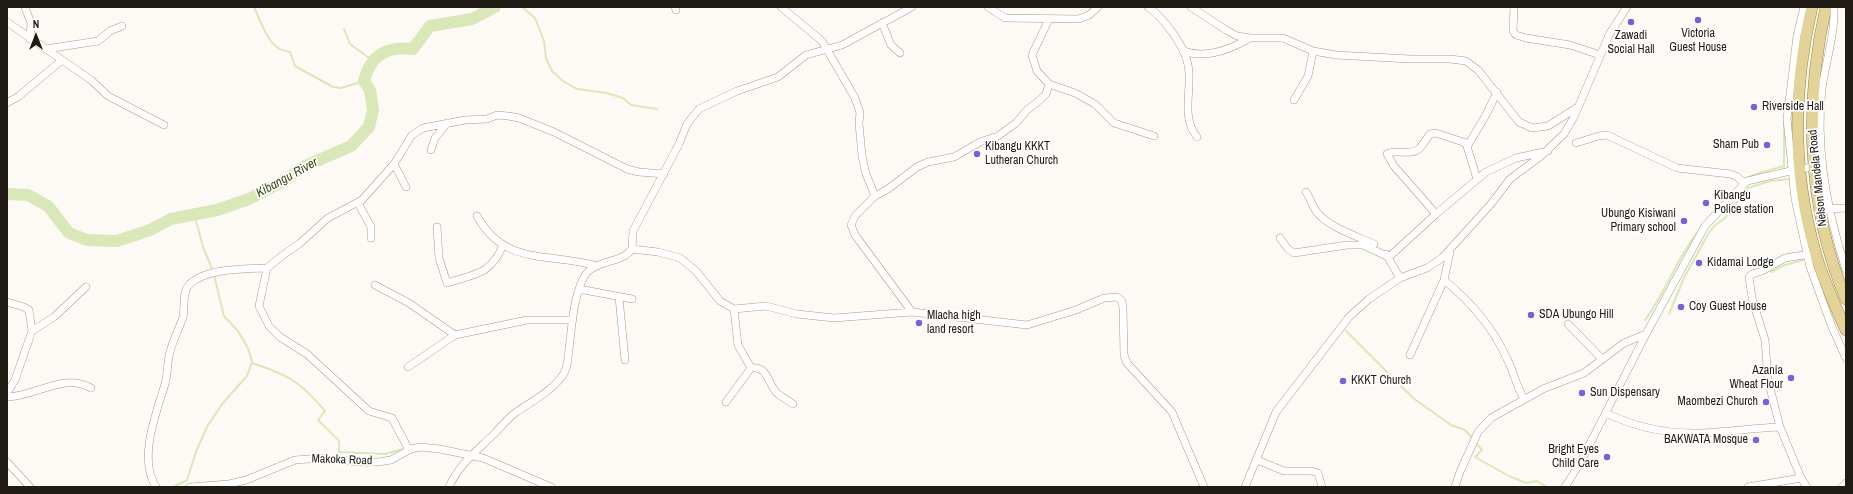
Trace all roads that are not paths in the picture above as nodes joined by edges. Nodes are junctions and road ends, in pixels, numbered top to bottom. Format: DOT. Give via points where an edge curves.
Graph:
graph roads {
  1 [pos="25,7"];
  2 [pos="781,7"];
  3 [pos="911,7"];
  4 [pos="988,7"];
  5 [pos="1098,7"];
  6 [pos="1148,7"];
  7 [pos="1191,7"];
  8 [pos="1514,7"];
  9 [pos="1627,7"];
  10 [pos="1804,7"];
  11 [pos="1812,7"];
  12 [pos="1826,7"];
  13 [pos="1834,7"];
  14 [pos="1199,9"];
  15 [pos="1049,19"];
  16 [pos="7,22"];
  17 [pos="882,23"];
  18 [pos="122,26"];
  19 [pos="1250,38"];
  20 [pos="30,39"];
  21 [pos="46,49"];
  22 [pos="828,50"];
  23 [pos="1184,51"];
  24 [pos="1313,51"];
  25 [pos="900,53"];
  26 [pos="1600,55"];
  27 [pos="62,60"];
  28 [pos="1049,84"];
  29 [pos="1497,92"];
  30 [pos="1294,100"];
  31 [pos="7,103"];
  32 [pos="1579,107"];
  33 [pos="447,123"];
  34 [pos="164,125"];
  35 [pos="1154,136"];
  36 [pos="1197,137"];
  37 [pos="1576,143"];
  38 [pos="1468,146"];
  39 [pos="431,150"];
  40 [pos="1548,150"];
  41 [pos="394,164"];
  42 [pos="1818,167"];
  43 [pos="1795,170"];
  44 [pos="664,174"];
  45 [pos="1477,178"];
  46 [pos="1744,183"];
  47 [pos="406,187"];
  48 [pos="1306,192"];
  49 [pos="875,196"];
  50 [pos="358,203"];
  51 [pos="1846,208"];
  52 [pos="1824,209"];
  53 [pos="1436,214"];
  54 [pos="477,216"];
  55 [pos="437,227"];
  56 [pos="371,238"];
  57 [pos="1280,238"];
  58 [pos="503,245"];
  59 [pos="632,249"];
  60 [pos="1450,252"];
  61 [pos="1811,254"];
  62 [pos="1389,257"];
  63 [pos="596,266"];
  64 [pos="267,268"];
  65 [pos="1846,270"];
  66 [pos="1400,278"];
  67 [pos="1444,280"];
  68 [pos="375,285"];
  69 [pos="86,287"];
  70 [pos="579,289"];
  71 [pos="619,297"];
  72 [pos="632,299"];
  73 [pos="1846,299"];
  74 [pos="7,302"];
  75 [pos="734,309"];
  76 [pos="912,312"];
  77 [pos="573,320"];
  78 [pos="1568,324"];
  79 [pos="1846,330"];
  80 [pos="32,331"];
  81 [pos="1646,334"];
  82 [pos="455,336"];
  83 [pos="1410,355"];
  84 [pos="1846,358"];
  85 [pos="1602,359"];
  86 [pos="624,360"];
  87 [pos="408,367"];
  88 [pos="751,368"];
  89 [pos="91,388"];
  90 [pos="7,393"];
  91 [pos="7,397"];
  92 [pos="1524,399"];
  93 [pos="726,402"];
  94 [pos="793,404"];
  95 [pos="1606,414"];
  96 [pos="1780,427"];
  97 [pos="409,450"];
  98 [pos="472,454"];
  99 [pos="1257,460"];
  100 [pos="7,462"];
  101 [pos="1801,478"];
  102 [pos="540,482"];
  103 [pos="1846,483"];
  104 [pos="30,487"];
  105 [pos="156,487"];
  106 [pos="190,487"];
  107 [pos="449,487"];
  108 [pos="534,487"];
  109 [pos="551,487"];
  110 [pos="1204,487"];
  111 [pos="1245,487"];
  112 [pos="1322,487"];
  113 [pos="1455,487"];
  114 [pos="1565,487"];
  115 [pos="1748,487"];
  116 [pos="1806,487"];
  117 [pos="1842,487"];
  1 -- 20 [label="street" via="32,23"];
  2 -- 22 [label="street" via="822,41"];
  3 -- 17 [label="street"];
  4 -- 15 [label="street" via="1005,18"];
  5 -- 15 [label="street" via="1084,18"];
  6 -- 23 [label="street" via="1170,30"];
  7 -- 14 [label="street"];
  8 -- 26 [label="street" via="1513,31 1516,35 1570,45"];
  9 -- 26 [label="street" via="1610,33"];
  10 -- 43 [label="street" via="1797,36 1787,119"];
  11 -- 43 [label="main road, Nelson Mandela Road" via="1803,47 1799,83"];
  12 -- 42 [label="main road, Nelson Mandela Road" via="1818,42 1813,88 1812,125"];
  13 -- 42 [label="street" via="1835,23 1824,77"];
  14 -- 19 [label="street" via="1226,30 1237,36"];
  15 -- 28 [label="street" via="1032,56 1037,71"];
  16 -- 20 [label="street"];
  17 -- 22 [label="street" via="854,40"];
  17 -- 25 [label="street" via="892,45"];
  18 -- 21 [label="street" via="110,31 98,41"];
  19 -- 23 [label="street" via="1228,48 1208,53 1196,55"];
  19 -- 24 [label="street" via="1283,38"];
  20 -- 21 [label="street"];
  21 -- 27 [label="street"];
  22 -- 44 [label="street" via="806,55 778,77 737,91 699,109 687,124"];
  22 -- 49 [label="street" via="859,107 862,156"];
  23 -- 36 [label="street" via="1189,65 1187,102 1192,132"];
  24 -- 29 [label="street" via="1336,56 1460,60 1472,64"];
  24 -- 30 [label="street" via="1308,76"];
  26 -- 32 [label="street"];
  27 -- 31 [label="street"];
  27 -- 34 [label="street" via="92,80 108,96"];
  28 -- 35 [label="street" via="1090,101 1104,111 1114,123"];
  28 -- 49 [label="street" via="1046,94 1016,123 998,136 980,142 954,157 917,167"];
  29 -- 32 [label="street" via="1519,122 1532,128 1548,126"];
  29 -- 38 [label="street"];
  32 -- 40 [label="street" via="1569,128"];
  33 -- 39 [label="street" via="435,138"];
  33 -- 41 [label="street" via="423,128 412,135"];
  33 -- 44 [label="street" via="487,119 497,115 519,118 554,132 627,169"];
  37 -- 46 [label="street" via="1607,135 1677,168 1730,174"];
  38 -- 45 [label="street"];
  38 -- 53 [label="street" via="1463,142 1433,133 1414,152 1387,154 1394,166"];
  40 -- 45 [label="street" via="1506,162"];
  40 -- 60 [label="street" via="1510,179"];
  41 -- 47 [label="street"];
  41 -- 50 [label="street"];
  42 -- 43 [label="street"];
  42 -- 52 [label="main road, Nelson Mandela Road"];
  43 -- 46 [label="street"];
  43 -- 61 [label="main road, Nelson Mandela Road" via="1806,217"];
  44 -- 59 [label="street" via="633,230"];
  45 -- 53 [label="street"];
  46 -- 81 [label="street" via="1705,226"];
  48 -- 62 [label="street" via="1316,211 1325,220 1353,236 1376,245"];
  49 -- 76 [label="street" via="855,216 852,228 863,247"];
  50 -- 56 [label="street" via="371,227"];
  50 -- 64 [label="street" via="328,218 300,244"];
  51 -- 52 [label="street"];
  52 -- 65 [label="street"];
  52 -- 73 [label="main road, Nelson Mandela Road" via="1830,253"];
  53 -- 62 [label="street"];
  54 -- 58 [label="street" via="483,227"];
  55 -- 58 [label="street" via="439,258 447,283 491,266"];
  57 -- 62 [label="street" via="1294,253 1363,245"];
  58 -- 63 [label="street" via="530,256 580,261"];
  59 -- 63 [label="street" via="624,255"];
  59 -- 75 [label="street" via="680,258 696,271 720,300"];
  60 -- 66 [label="street" via="1433,265"];
  60 -- 67 [label="street"];
  61 -- 79 [label="main road, Nelson Mandela Road"];
  61 -- 84 [label="street" via="1832,328"];
  61 -- 96 [label="street" via="1785,258 1749,277 1752,298 1765,340 1768,380"];
  62 -- 66 [label="street"];
  63 -- 70 [label="street" via="586,274"];
  64 -- 97 [label="street" via="259,306 273,331 311,358 367,409 392,418"];
  64 -- 105 [label="street" via="214,273 188,285 183,316 170,352 166,380 155,411 149,446 150,471"];
  66 -- 99 [label="street" via="1353,313 1330,342 1276,412"];
  67 -- 83 [label="street"];
  67 -- 92 [label="street" via="1465,298 1488,325 1507,359 1517,388"];
  68 -- 82 [label="street" via="409,303"];
  69 -- 80 [label="street" via="54,317"];
  70 -- 71 [label="street"];
  70 -- 77 [label="street"];
  71 -- 72 [label="street"];
  71 -- 86 [label="street"];
  74 -- 80 [label="street" via="29,310"];
  75 -- 76 [label="street" via="766,306 797,314 834,318"];
  75 -- 88 [label="street" via="738,345"];
  76 -- 110 [label="street" via="1027,324 1076,310 1104,298 1117,297 1122,301 1124,355 1127,363 1172,412"];
  77 -- 82 [label="street" via="527,320"];
  77 -- 98 [label="street" via="563,375 551,388 508,418"];
  78 -- 85 [label="street"];
  80 -- 90 [label="street" via="15,380"];
  81 -- 85 [label="street" via="1630,340"];
  81 -- 95 [label="street"];
  82 -- 87 [label="street"];
  85 -- 92 [label="street" via="1584,373"];
  88 -- 93 [label="street"];
  88 -- 94 [label="street" via="765,373 775,392"];
  89 -- 91 [label="street" via="78,382 71,382"];
  92 -- 113 [label="street" via="1491,418 1481,429"];
  95 -- 96 [label="street" via="1640,426 1682,433"];
  95 -- 114 [label="street"];
  96 -- 101 [label="street"];
  97 -- 98 [label="street, Makoka Road" via="424,447"];
  97 -- 106 [label="street, Makoka Road" via="391,460 368,463 322,458 295,460 246,480"];
  98 -- 102 [label="street, Makoka Road"];
  98 -- 107 [label="street" via="458,470"];
  99 -- 111 [label="street"];
  99 -- 112 [label="street" via="1284,471 1318,473"];
  100 -- 104 [label="street"];
  101 -- 115 [label="street"];
  101 -- 116 [label="street"];
  102 -- 108 [label="street"];
  102 -- 109 [label="street, Makoka Road"];
  103 -- 117 [label="street"];
}
